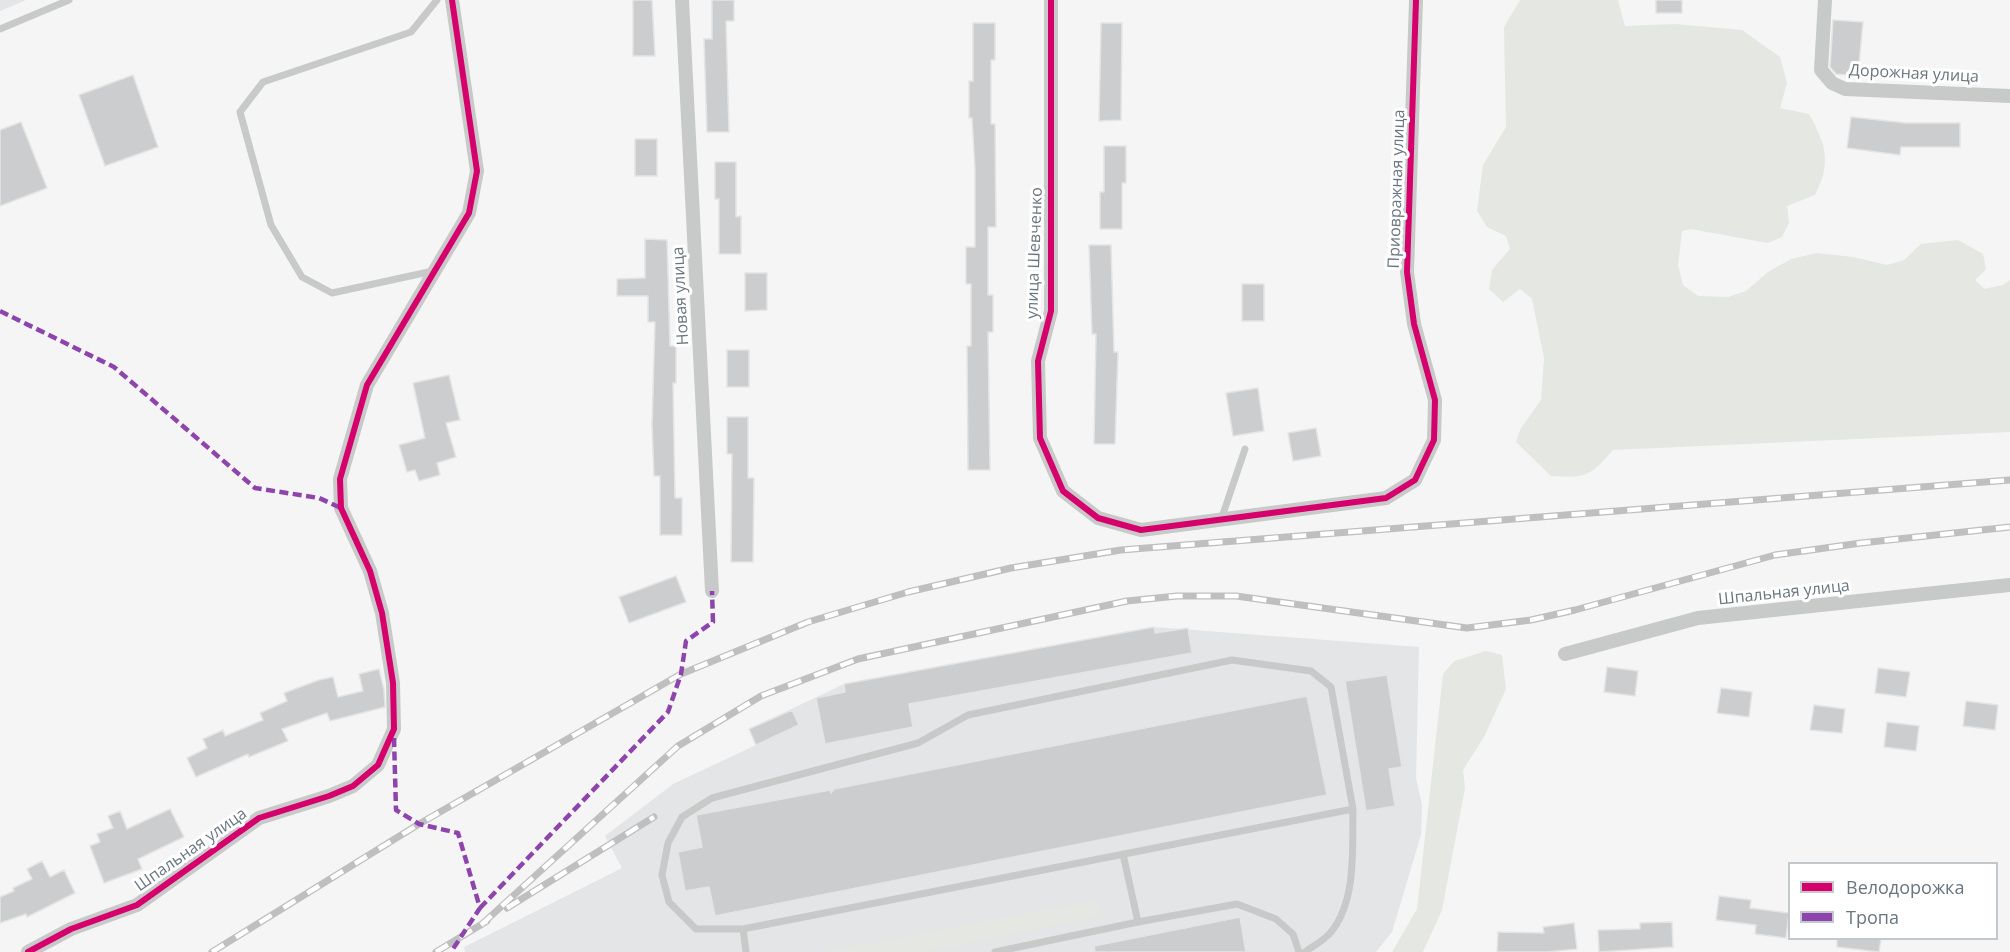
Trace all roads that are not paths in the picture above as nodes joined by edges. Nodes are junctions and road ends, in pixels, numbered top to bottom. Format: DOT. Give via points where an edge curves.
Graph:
graph roads {
  1 [pos="69,0"];
  2 [pos="437,0"];
  3 [pos="452,0"];
  4 [pos="682,0"];
  5 [pos="1051,0"];
  6 [pos="1416,0"];
  7 [pos="1825,0"];
  8 [pos="0,28"];
  9 [pos="2010,96"];
  10 [pos="435,270"];
  11 [pos="1245,449"];
  12 [pos="1415,480"];
  13 [pos="1221,520"];
  14 [pos="2010,585"];
  15 [pos="712,591"];
  16 [pos="1565,654"];
  17 [pos="1353,809"];
  18 [pos="1123,854"];
  19 [pos="1138,922"];
  20 [pos="743,929"];
  21 [pos="28,952"];
  22 [pos="746,952"];
  23 [pos="995,952"];
  24 [pos="1299,952"];
  25 [pos="1305,952"];
  1 -- 8 [label="lane"];
  2 -- 10 [label="lane" via="411,32 263,82 240,112 271,225 302,278 332,293"];
  3 -- 10 [label="street, Шпальная улица" via="477,171 469,213"];
  4 -- 15 [label="street, Новая улица"];
  5 -- 13 [label="street, улица Шевченко" via="1050,311 1038,361 1040,438 1064,491 1098,518 1141,530"];
  6 -- 12 [label="street, Приовражная улица" via="1407,272 1414,324 1435,400 1434,440"];
  7 -- 9 [label="street, Дорожная улица" via="1821,69 1832,84 1845,89"];
  10 -- 21 [label="street, Шпальная улица" via="367,385 340,479 341,508 370,571 382,613 393,683 394,729 378,765 345,789 259,818 137,905 71,929"];
  11 -- 13 [label="lane"];
  12 -- 13 [label="street, улица Шевченко" via="1386,498"];
  14 -- 16 [label="street, Шпальная улица" via="1698,618"];
  17 -- 18 [label="lane"];
  17 -- 20 [label="lane" via="1331,687 1311,671 1233,660 968,715 918,743 712,798 682,817 668,843 662,875 669,902 696,929"];
  17 -- 25 [label="lane" via="1351,877 1342,913 1330,933"];
  18 -- 19 [label="lane"];
  18 -- 20 [label="lane"];
  19 -- 23 [label="lane"];
  19 -- 24 [label="lane" via="1237,904 1276,919 1293,934"];
  20 -- 22 [label="lane"];
}
